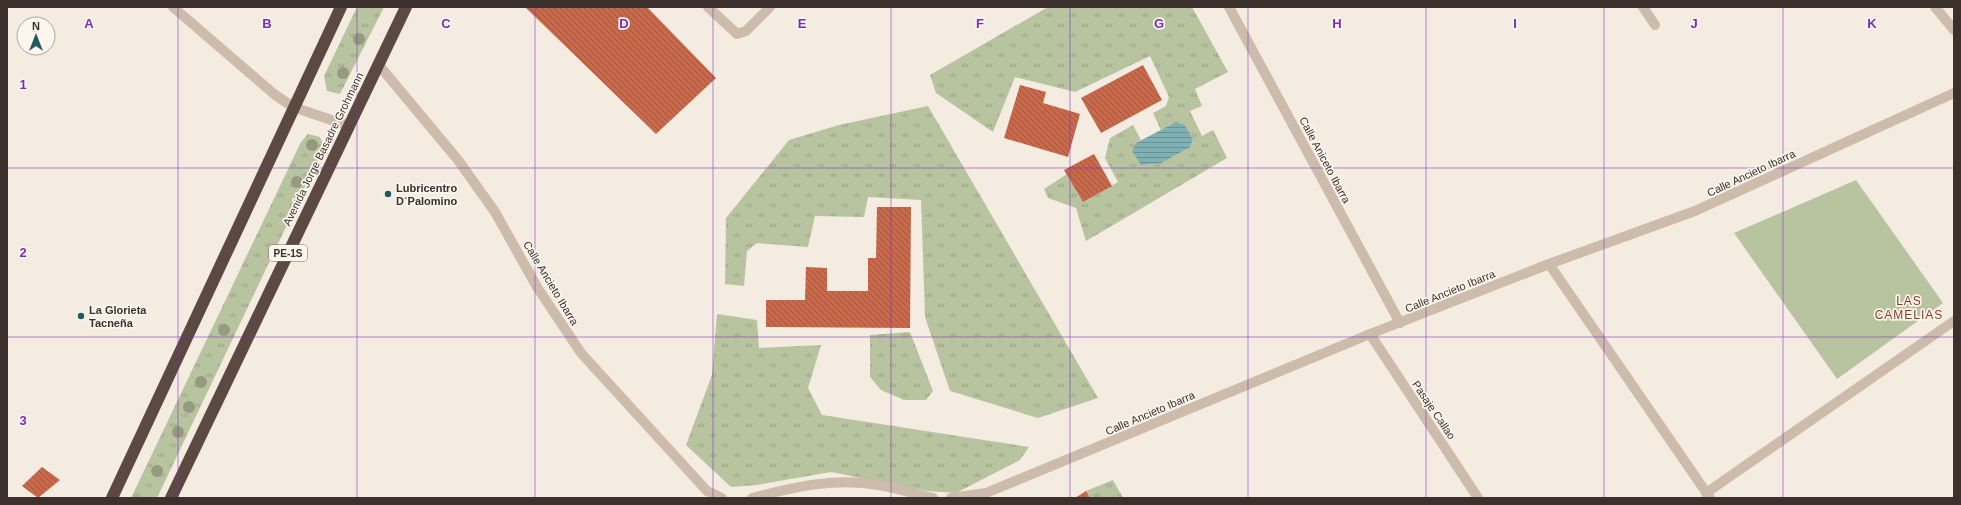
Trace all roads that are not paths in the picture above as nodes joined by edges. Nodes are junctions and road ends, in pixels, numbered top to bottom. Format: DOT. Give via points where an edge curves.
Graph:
graph roads {
  1 [pos="173,7"];
  2 [pos="341,7"];
  3 [pos="406,7"];
  4 [pos="708,7"];
  5 [pos="770,7"];
  6 [pos="1229,7"];
  7 [pos="1643,7"];
  8 [pos="1935,7"];
  9 [pos="1655,25"];
  10 [pos="1954,30"];
  11 [pos="378,64"];
  12 [pos="1954,93"];
  13 [pos="293,107"];
  14 [pos="349,126"];
  15 [pos="1549,264"];
  16 [pos="1954,321"];
  17 [pos="1400,324"];
  18 [pos="1370,334"];
  19 [pos="1708,496"];
  20 [pos="112,498"];
  21 [pos="171,498"];
  22 [pos="722,498"];
  23 [pos="752,498"];
  24 [pos="933,498"];
  25 [pos="951,498"];
  26 [pos="1478,498"];
  1 -- 13 [label="street" via="274,94"];
  2 -- 13 [label="highway"];
  3 -- 11 [label="highway, Avenida Jorge Basadre Grohmann / PE-1S"];
  4 -- 5 [label="street" via="737,34 746,31"];
  6 -- 17 [label="street, Calle Aniceto Ibarra"];
  7 -- 9 [label="street"];
  8 -- 10 [label="street"];
  11 -- 14 [label="highway, Avenida Jorge Basadre Grohmann / PE-1S"];
  11 -- 22 [label="street, Calle Ancieto Ibarra" via="458,160 495,212 537,287 581,353 707,491"];
  12 -- 15 [label="street, Calle Ancieto Ibarra" via="1695,211"];
  13 -- 14 [label="street"];
  13 -- 20 [label="highway"];
  14 -- 21 [label="highway, Avenida Jorge Basadre Grohmann / PE-1S"];
  15 -- 17 [label="street, Calle Ancieto Ibarra"];
  15 -- 19 [label="street"];
  16 -- 19 [label="street"];
  17 -- 18 [label="street, Calle Ancieto Ibarra"];
  18 -- 25 [label="street, Calle Ancieto Ibarra" via="986,493"];
  18 -- 26 [label="street, Pasaje Callao"];
  23 -- 24 [label="street" via="803,486 849,482 879,485"];
}
